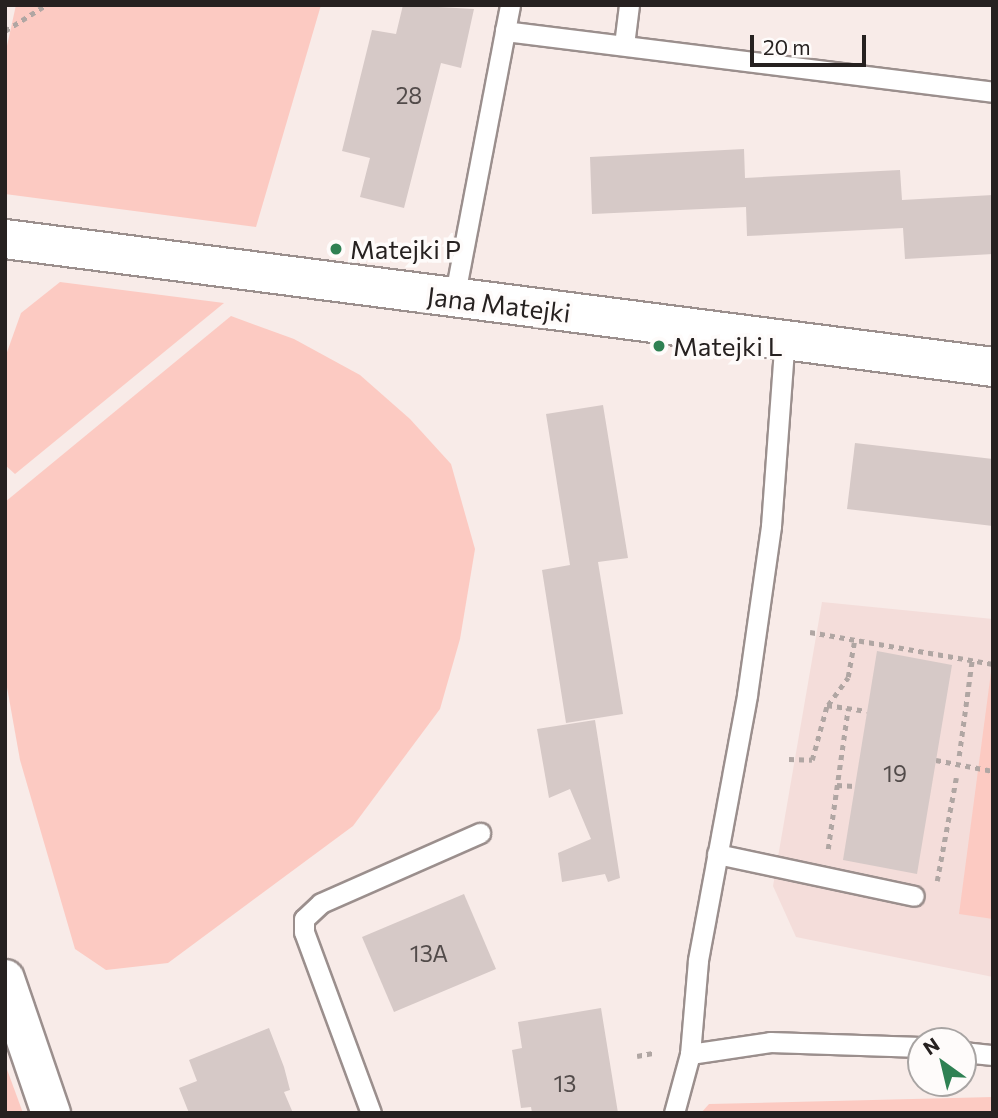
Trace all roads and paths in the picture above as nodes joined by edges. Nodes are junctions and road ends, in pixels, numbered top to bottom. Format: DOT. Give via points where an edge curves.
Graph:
graph roads {
  1 [pos="46,5"];
  2 [pos="510,5"];
  3 [pos="629,5"];
  4 [pos="505,31"];
  5 [pos="5,32"];
  6 [pos="624,45"];
  7 [pos="993,92"];
  8 [pos="5,239"];
  9 [pos="454,299"];
  10 [pos="785,337"];
  11 [pos="993,367"];
  12 [pos="810,632"];
  13 [pos="855,639"];
  14 [pos="972,660"];
  15 [pos="993,664"];
  16 [pos="827,705"];
  17 [pos="848,708"];
  18 [pos="867,711"];
  19 [pos="959,756"];
  20 [pos="789,759"];
  21 [pos="936,760"];
  22 [pos="993,771"];
  23 [pos="956,778"];
  24 [pos="838,785"];
  25 [pos="855,786"];
  26 [pos="480,833"];
  27 [pos="718,854"];
  28 [pos="826,863"];
  29 [pos="914,895"];
  30 [pos="5,979"];
  31 [pos="907,1047"];
  32 [pos="653,1053"];
  33 [pos="690,1054"];
  34 [pos="637,1056"];
  35 [pos="51,1113"];
  36 [pos="371,1113"];
  37 [pos="674,1113"];
  1 -- 5 [label="path"];
  2 -- 4 [label="lane"];
  3 -- 6 [label="lane"];
  4 -- 6 [label="lane"];
  4 -- 9 [label="lane"];
  6 -- 7 [label="lane"];
  8 -- 9 [label="street, Jana Matejki"];
  9 -- 10 [label="street, Jana Matejki"];
  10 -- 11 [label="street, Jana Matejki"];
  10 -- 27 [label="lane" via="771,526"];
  12 -- 13 [label="path"];
  13 -- 14 [label="path"];
  13 -- 16 [label="path" via="848,677"];
  14 -- 15 [label="path"];
  14 -- 19 [label="path"];
  16 -- 17 [label="path"];
  16 -- 20 [label="path" via="811,760"];
  17 -- 18 [label="path"];
  17 -- 24 [label="path"];
  21 -- 22 [label="path"];
  23 -- 29 [label="path" via="934,898"];
  24 -- 25 [label="path"];
  24 -- 28 [label="path"];
  26 -- 36 [label="lane" via="321,903 304,919 304,932"];
  27 -- 29 [label="lane"];
  27 -- 33 [label="lane" via="698,960"];
  30 -- 35 [label="street"];
  31 -- 33 [label="lane" via="770,1042"];
  32 -- 34 [label="path"];
  33 -- 37 [label="lane"];
}
